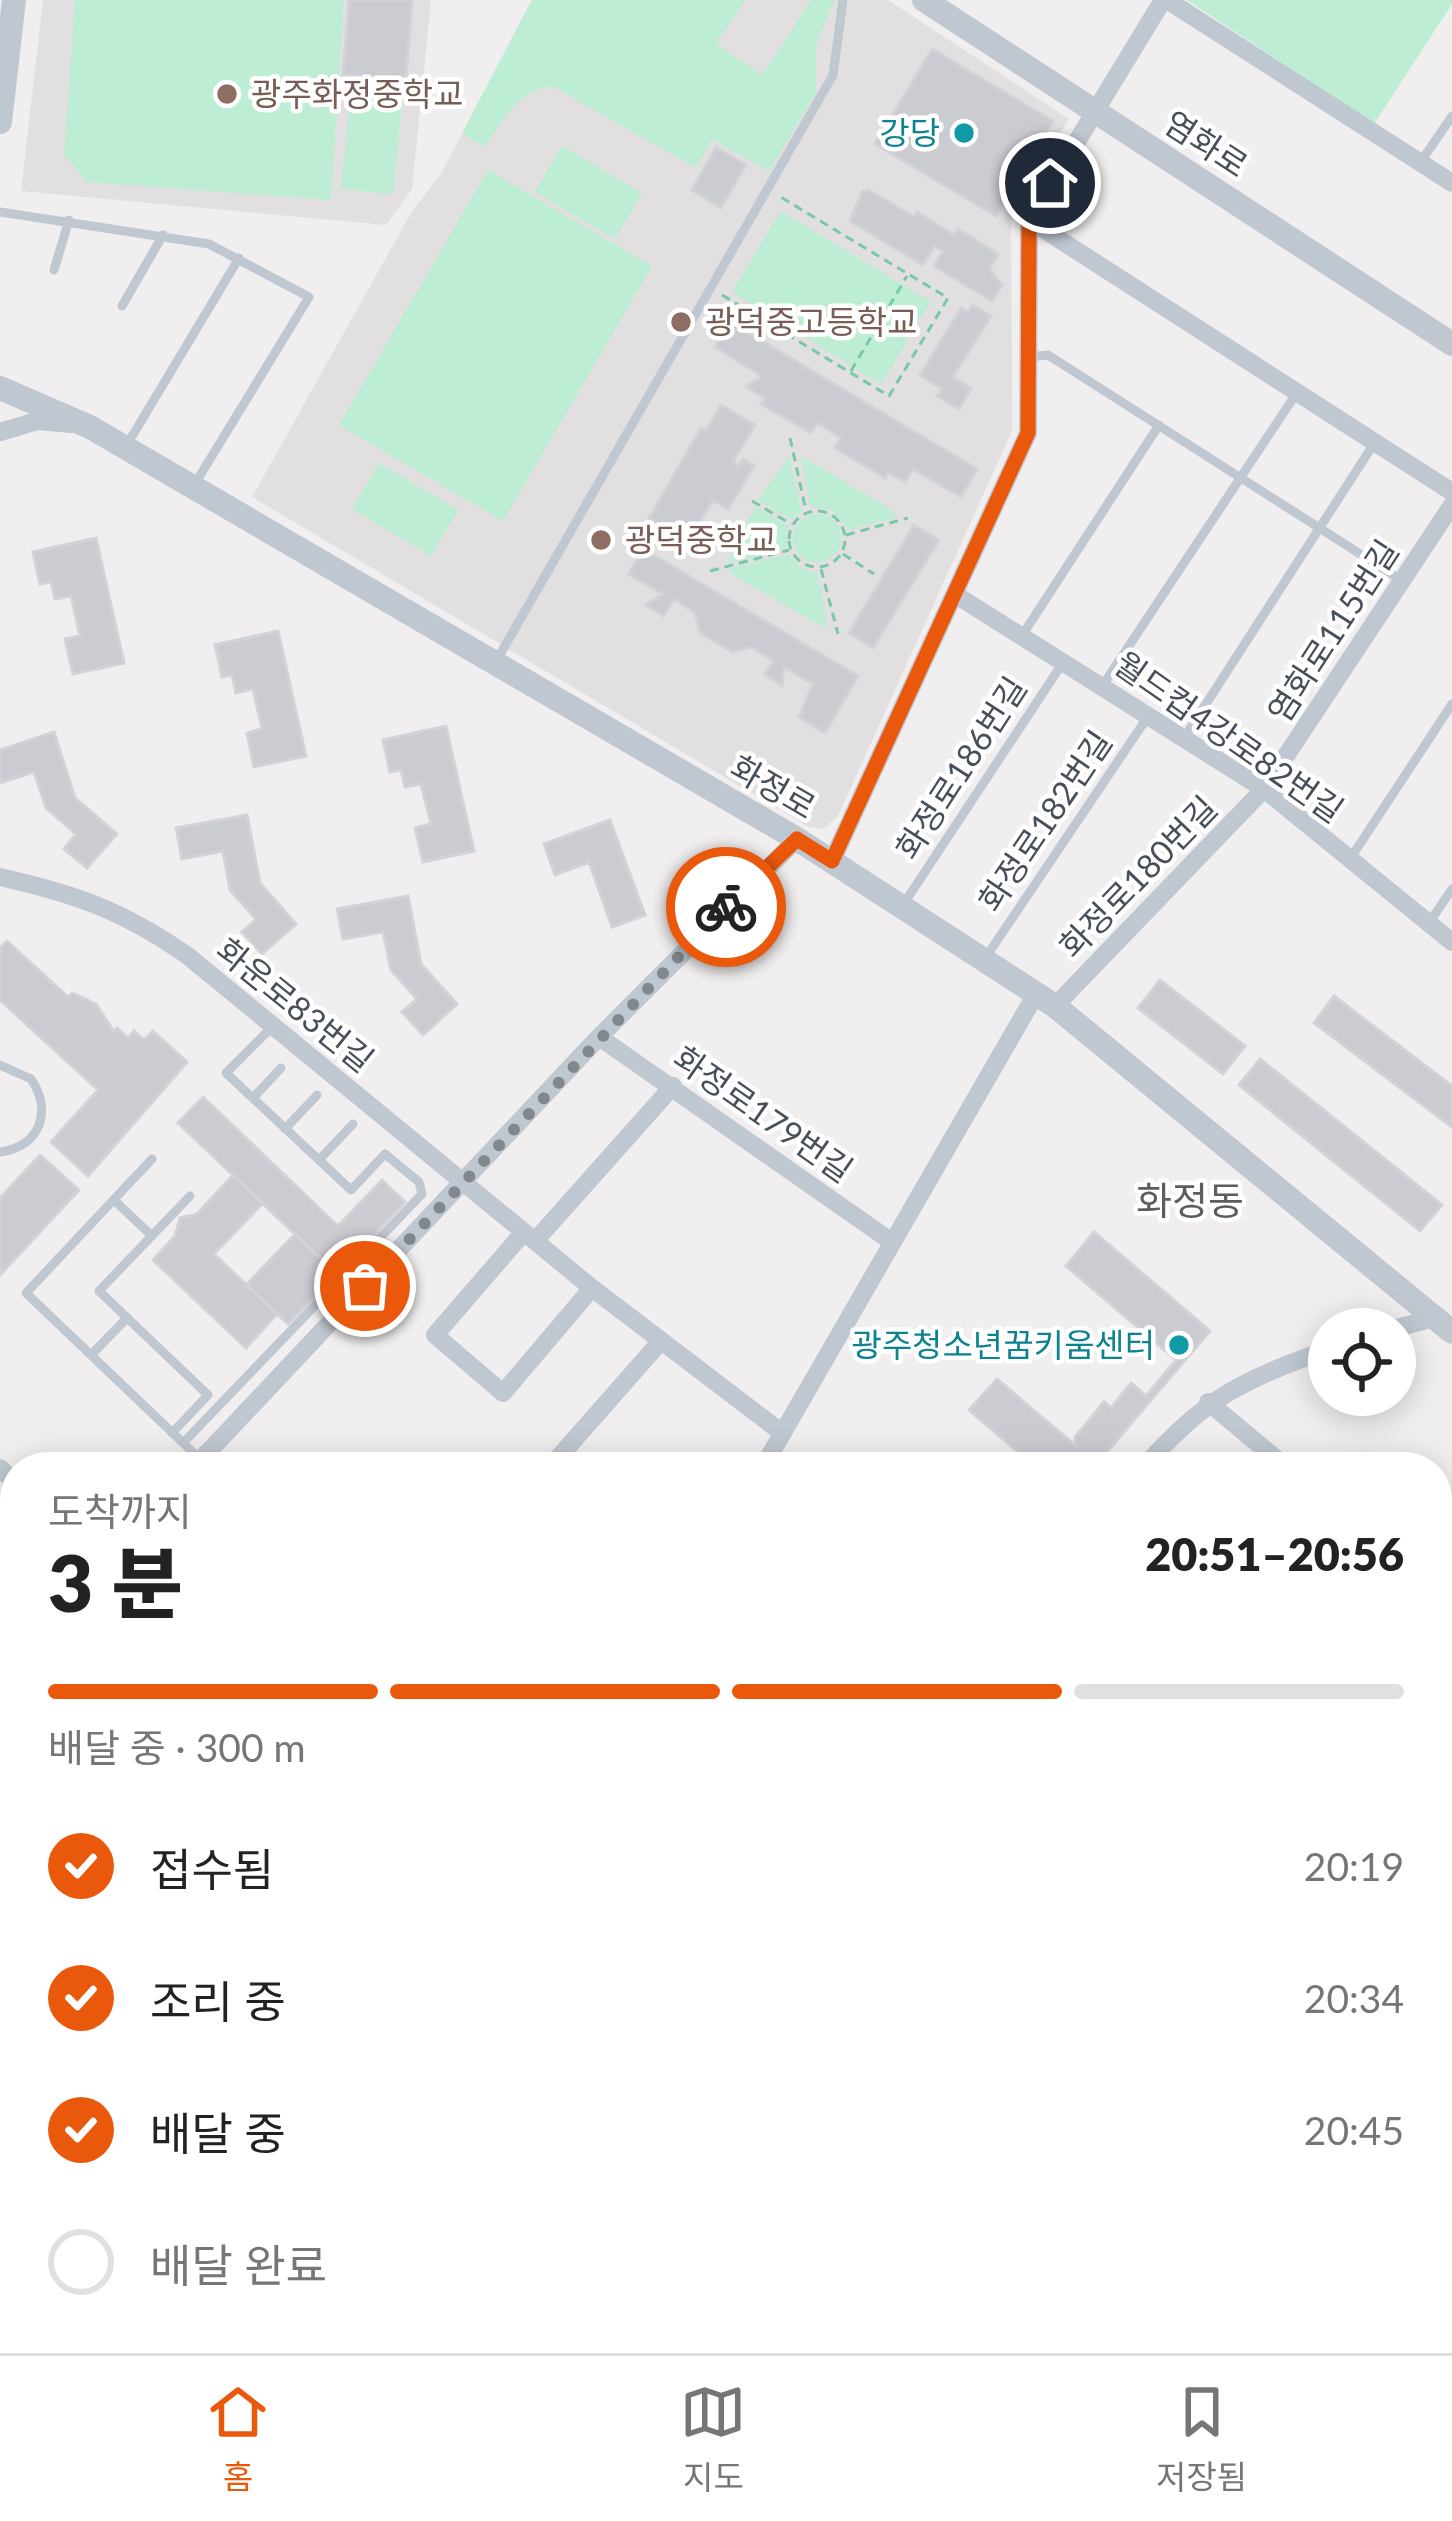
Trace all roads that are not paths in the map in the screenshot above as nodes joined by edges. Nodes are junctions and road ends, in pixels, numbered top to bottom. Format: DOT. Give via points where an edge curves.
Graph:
graph roads {
  1 [pos="14,0"];
  2 [pos="843,0"];
  3 [pos="924,0"];
  4 [pos="1165,0"];
  5 [pos="1092,110"];
  6 [pos="1452,116"];
  7 [pos="0,122"];
  8 [pos="1420,163"];
  9 [pos="1452,183"];
  10 [pos="0,212"];
  11 [pos="69,220"];
  12 [pos="1029,220"];
  13 [pos="164,235"];
  14 [pos="239,258"];
  15 [pos="54,270"];
  16 [pos="122,306"];
  17 [pos="1452,344"];
  18 [pos="1029,357"];
  19 [pos="0,388"];
  20 [pos="1298,391"];
  21 [pos="1160,425"];
  22 [pos="90,427"];
  23 [pos="0,432"];
  24 [pos="1375,442"];
  25 [pos="125,448"];
  26 [pos="1242,477"];
  27 [pos="193,487"];
  28 [pos="1452,492"];
  29 [pos="1452,505"];
  30 [pos="1319,527"];
  31 [pos="1401,580"];
  32 [pos="956,595"];
  33 [pos="1023,634"];
  34 [pos="1064,660"];
  35 [pos="495,663"];
  36 [pos="1102,685"];
  37 [pos="1452,704"];
  38 [pos="1149,715"];
  39 [pos="1184,738"];
  40 [pos="1264,789"];
  41 [pos="797,839"];
  42 [pos="1350,859"];
  43 [pos="832,861"];
  44 [pos="0,877"];
  45 [pos="1452,889"];
  46 [pos="903,905"];
  47 [pos="1429,923"];
  48 [pos="1452,942"];
  49 [pos="986,957"];
  50 [pos="1046,999"];
  51 [pos="273,1026"];
  52 [pos="599,1036"];
  53 [pos="0,1065"];
  54 [pos="281,1068"];
  55 [pos="673,1087"];
  56 [pos="317,1096"];
  57 [pos="253,1098"];
  58 [pos="353,1124"];
  59 [pos="286,1129"];
  60 [pos="0,1152"];
  61 [pos="152,1160"];
  62 [pos="319,1160"];
  63 [pos="463,1182"];
  64 [pos="190,1196"];
  65 [pos="114,1200"];
  66 [pos="152,1236"];
  67 [pos="530,1237"];
  68 [pos="892,1242"];
  69 [pos="592,1288"];
  70 [pos="127,1318"];
  71 [pos="1443,1325"];
  72 [pos="661,1341"];
  73 [pos="91,1355"];
  74 [pos="1308,1357"];
  75 [pos="1208,1402"];
  76 [pos="172,1432"];
  77 [pos="781,1432"];
  78 [pos="183,1443"];
  79 [pos="189,1452"];
  80 [pos="208,1452"];
  81 [pos="571,1452"];
  82 [pos="771,1452"];
  83 [pos="1159,1452"];
  84 [pos="1255,1452"];
  1 -- 7 [label="street"];
  2 -- 35 [label="lane" via="832,75"];
  3 -- 5 [label="street, 염화로"];
  4 -- 5 [label="street"];
  4 -- 8 [label="street"];
  5 -- 12 [label="street"];
  5 -- 17 [label="street, 염화로"];
  6 -- 8 [label="lane"];
  8 -- 9 [label="street"];
  10 -- 11 [label="lane"];
  11 -- 13 [label="lane"];
  11 -- 15 [label="lane"];
  12 -- 18 [label="street"];
  12 -- 20 [label="street"];
  13 -- 14 [label="lane"];
  13 -- 16 [label="lane"];
  14 -- 25 [label="lane"];
  14 -- 27 [label="lane" via="309,297"];
  18 -- 21 [label="lane" via="1048,355"];
  18 -- 32 [label="street" via="1028,433"];
  19 -- 22 [label="street, 화정로"];
  20 -- 24 [label="street"];
  20 -- 26 [label="lane"];
  21 -- 26 [label="lane"];
  21 -- 33 [label="lane"];
  22 -- 23 [label="street" via="37,421"];
  22 -- 25 [label="street, 화정로"];
  24 -- 28 [label="street"];
  24 -- 30 [label="lane"];
  25 -- 27 [label="street, 화정로"];
  26 -- 30 [label="lane"];
  26 -- 36 [label="lane"];
  27 -- 35 [label="street, 화정로"];
  29 -- 31 [label="street, 염화로115번길"];
  30 -- 31 [label="lane"];
  30 -- 39 [label="lane"];
  31 -- 40 [label="street, 염화로115번길"];
  32 -- 33 [label="street, 월드컵4강로82번길"];
  32 -- 43 [label="street"];
  33 -- 34 [label="street, 월드컵4강로82번길"];
  34 -- 36 [label="street, 월드컵4강로82번길"];
  34 -- 46 [label="lane, 화정로186번길"];
  35 -- 41 [label="street, 화정로"];
  36 -- 38 [label="street, 월드컵4강로82번길"];
  37 -- 42 [label="lane"];
  38 -- 39 [label="street, 월드컵4강로82번길"];
  38 -- 49 [label="lane, 화정로182번길"];
  39 -- 40 [label="street, 월드컵4강로82번길"];
  40 -- 42 [label="street, 월드컵4강로82번길"];
  40 -- 50 [label="street, 화정로180번길"];
  41 -- 43 [label="street, 화정로"];
  41 -- 52 [label="street"];
  42 -- 47 [label="street, 월드컵4강로82번길"];
  43 -- 46 [label="street, 화정로"];
  44 -- 51 [label="street, 화운로83번길" via="79,894 145,926"];
  45 -- 47 [label="lane"];
  46 -- 49 [label="street, 화정로"];
  47 -- 48 [label="street, 월드컵4강로82번길"];
  49 -- 50 [label="street, 화정로"];
  50 -- 68 [label="street"];
  50 -- 71 [label="street, 화정로"];
  51 -- 57 [label="lane" via="226,1073"];
  51 -- 63 [label="street, 화운로83번길"];
  52 -- 55 [label="street, 화정로179번길"];
  52 -- 63 [label="street"];
  53 -- 60 [label="lane" via="32,1079 43,1106 26,1144"];
  54 -- 57 [label="lane"];
  55 -- 67 [label="street"];
  55 -- 68 [label="street, 화정로179번길"];
  56 -- 59 [label="lane"];
  57 -- 59 [label="lane"];
  58 -- 62 [label="lane"];
  59 -- 62 [label="lane"];
  61 -- 65 [label="lane"];
  62 -- 78 [label="lane" via="351,1190 385,1154 422,1194"];
  63 -- 67 [label="street, 화운로83번길"];
  63 -- 80 [label="street"];
  64 -- 66 [label="lane"];
  65 -- 66 [label="lane"];
  65 -- 73 [label="lane" via="26,1293"];
  66 -- 70 [label="lane" via="99,1291"];
  67 -- 69 [label="street, 화운로83번길"];
  67 -- 69 [label="street" via="435,1335 502,1394"];
  68 -- 77 [label="street"];
  69 -- 72 [label="street, 화운로83번길"];
  70 -- 73 [label="lane"];
  70 -- 76 [label="lane" via="208,1395"];
  72 -- 77 [label="street, 화운로83번길"];
  72 -- 81 [label="street"];
  73 -- 76 [label="lane"];
  74 -- 75 [label="street"];
  75 -- 83 [label="street"];
  75 -- 84 [label="street"];
  76 -- 78 [label="lane"];
  77 -- 82 [label="street"];
  78 -- 79 [label="lane"];
}
